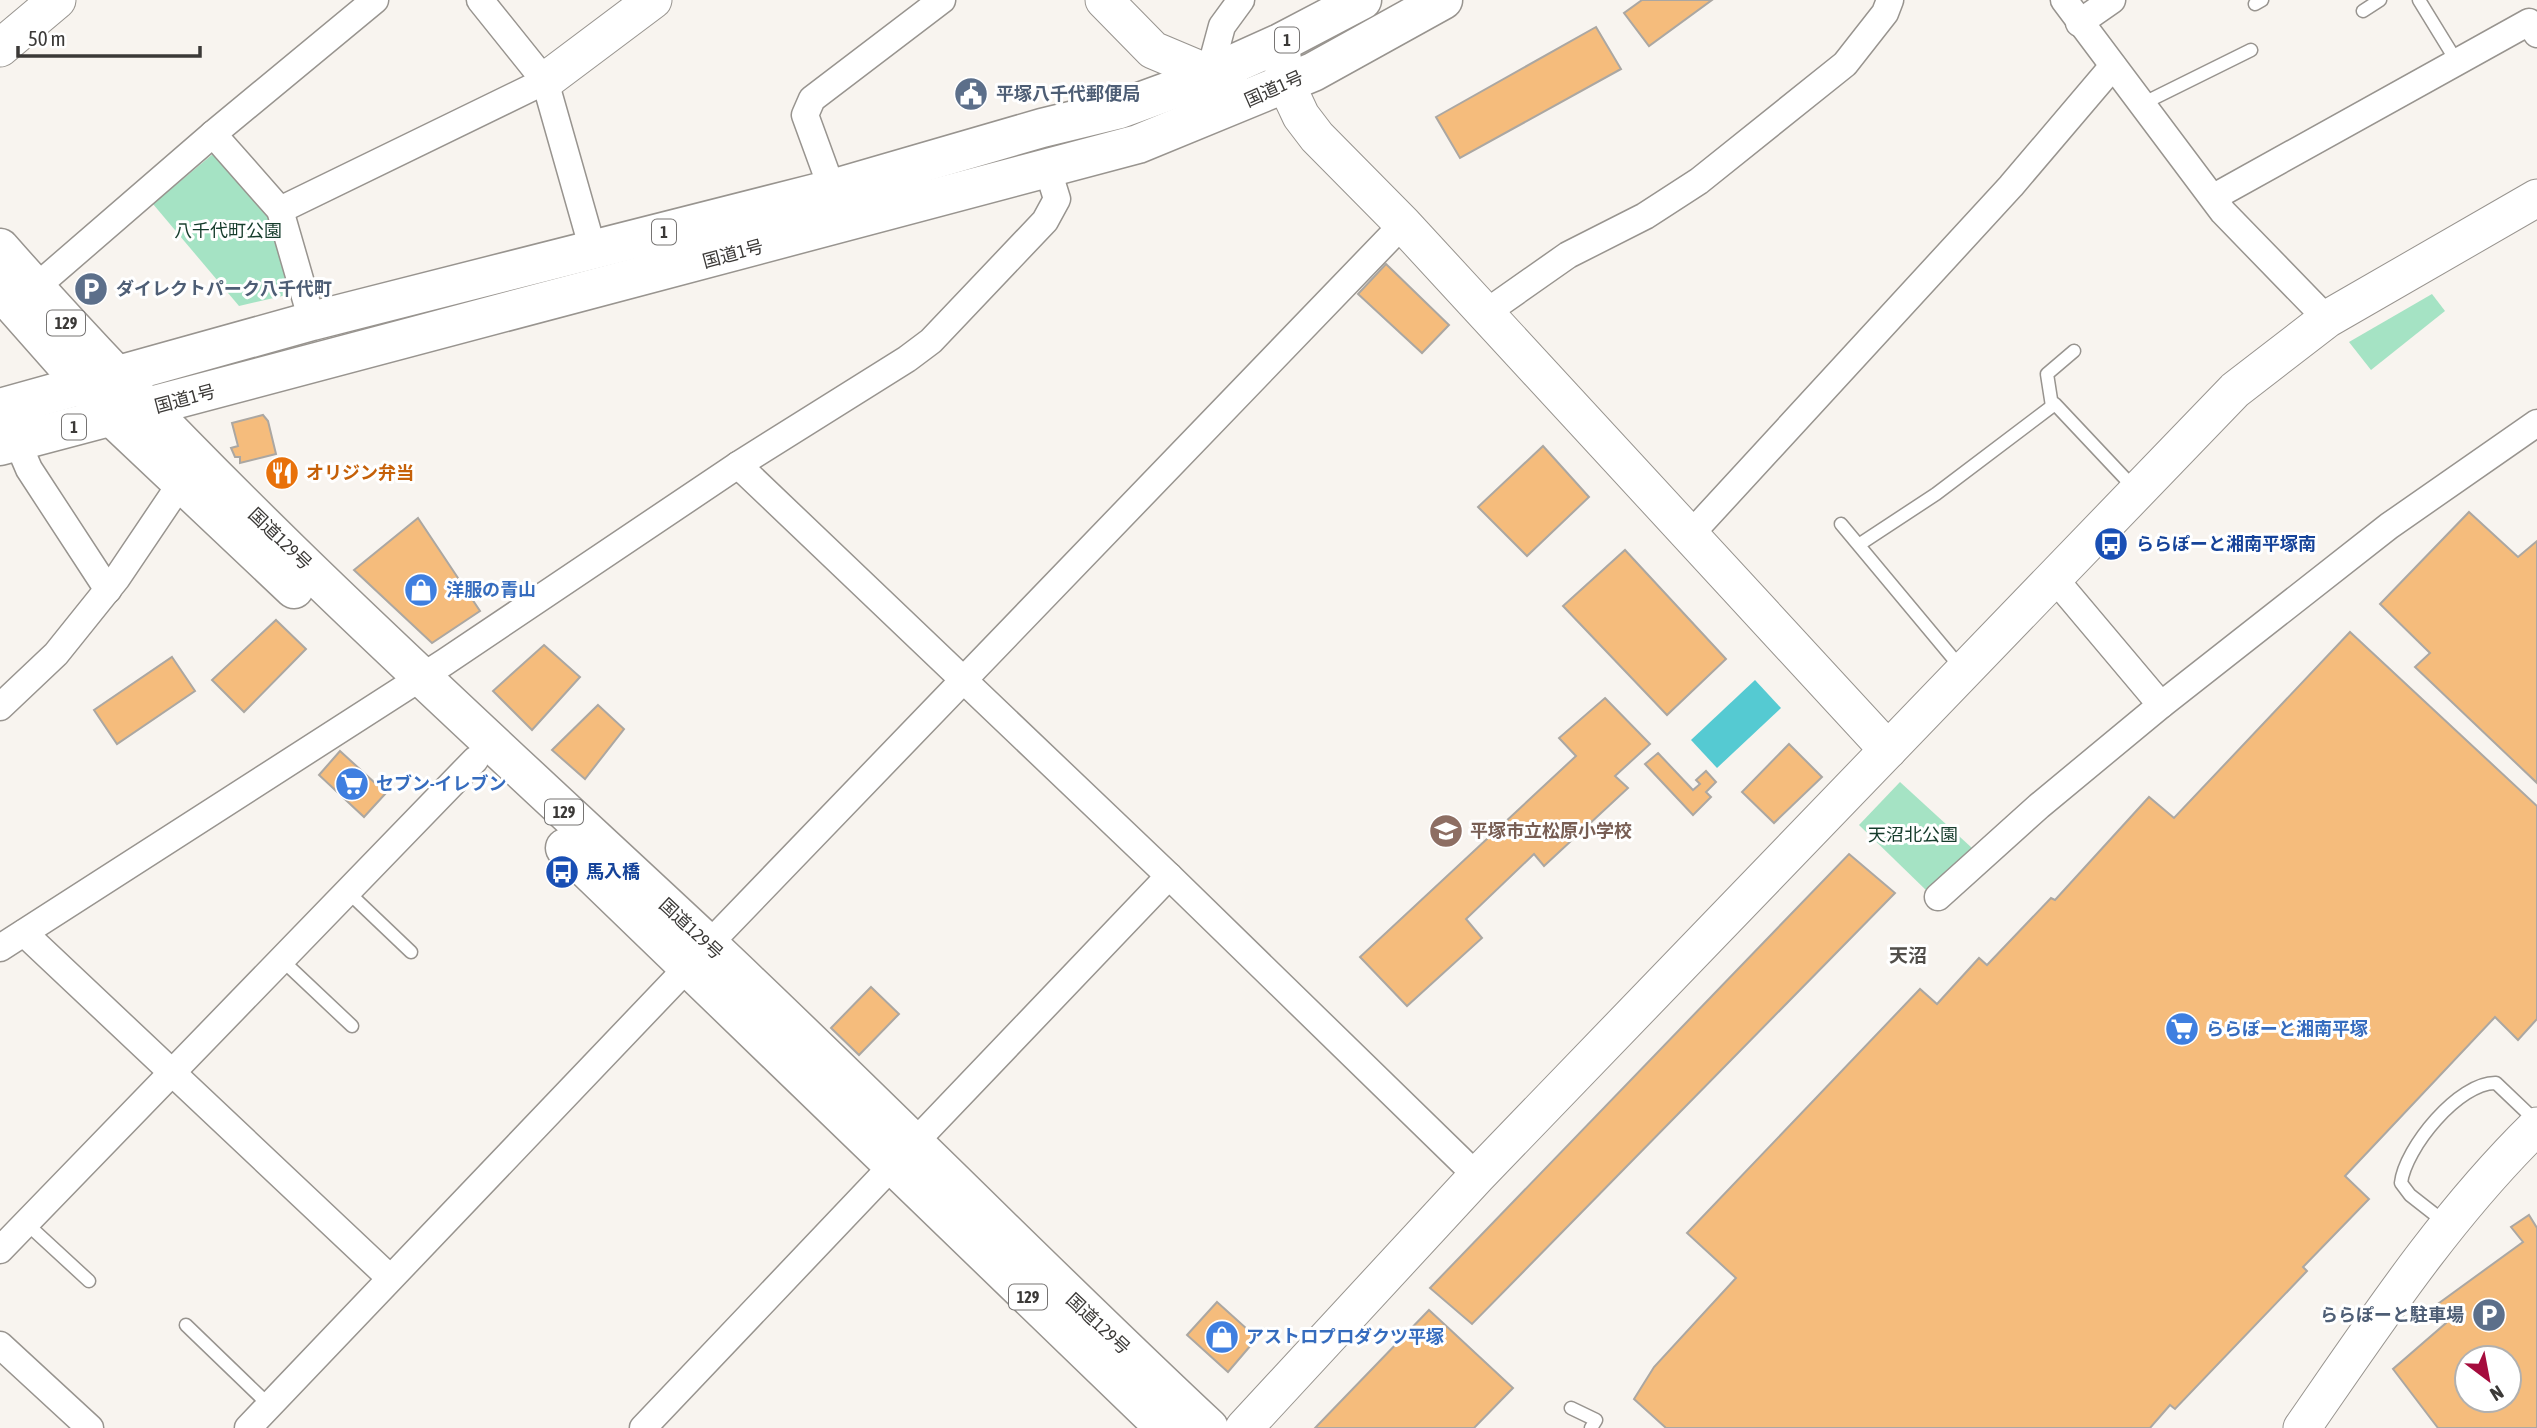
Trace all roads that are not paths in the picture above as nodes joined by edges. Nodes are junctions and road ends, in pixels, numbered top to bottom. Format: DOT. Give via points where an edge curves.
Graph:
graph roads {
  1 [pos="375,0"];
  2 [pos="480,0"];
  3 [pos="653,0"];
  4 [pos="942,0"];
  5 [pos="1104,0"];
  6 [pos="1241,0"];
  7 [pos="1362,0"];
  8 [pos="1443,0"];
  9 [pos="1890,0"];
  10 [pos="2064,0"];
  11 [pos="2112,0"];
  12 [pos="2381,0"];
  13 [pos="2419,0"];
  14 [pos="46,3"];
  15 [pos="2363,10"];
  16 [pos="2079,23"];
  17 [pos="2537,34"];
  18 [pos="1280,43"];
  19 [pos="0,48"];
  20 [pos="2252,50"];
  21 [pos="2457,62"];
  22 [pos="2112,66"];
  23 [pos="545,81"];
  24 [pos="1190,91"];
  25 [pos="1283,98"];
  26 [pos="2142,104"];
  27 [pos="213,134"];
  28 [pos="1048,170"];
  29 [pos="832,189"];
  30 [pos="2214,197"];
  31 [pos="2537,198"];
  32 [pos="280,210"];
  33 [pos="1403,224"];
  34 [pos="0,247"];
  35 [pos="593,250"];
  36 [pos="18,289"];
  37 [pos="1484,314"];
  38 [pos="2327,319"];
  39 [pos="312,321"];
  40 [pos="2074,351"];
  41 [pos="100,381"];
  42 [pos="2052,407"];
  43 [pos="0,408"];
  44 [pos="130,413"];
  45 [pos="2537,423"];
  46 [pos="8,444"];
  47 [pos="738,465"];
  48 [pos="181,483"];
  49 [pos="2137,492"];
  50 [pos="1841,524"];
  51 [pos="1689,536"];
  52 [pos="1860,544"];
  53 [pos="2054,578"];
  54 [pos="108,590"];
  55 [pos="1965,672"];
  56 [pos="965,680"];
  57 [pos="412,683"];
  58 [pos="2161,705"];
  59 [pos="0,707"];
  60 [pos="1888,750"];
  61 [pos="475,760"];
  62 [pos="1169,876"];
  63 [pos="348,892"];
  64 [pos="1938,897"];
  65 [pos="24,933"];
  66 [pos="0,948"];
  67 [pos="411,952"];
  68 [pos="698,956"];
  69 [pos="282,960"];
  70 [pos="352,1026"];
  71 [pos="174,1073"];
  72 [pos="2537,1124"];
  73 [pos="904,1154"];
  74 [pos="1477,1176"];
  75 [pos="26,1223"];
  76 [pos="2447,1224"];
  77 [pos="0,1250"];
  78 [pos="390,1278"];
  79 [pos="89,1281"];
  80 [pos="186,1325"];
  81 [pos="0,1345"];
  82 [pos="270,1405"];
  83 [pos="1571,1409"];
  84 [pos="90,1428"];
  85 [pos="248,1428"];
  86 [pos="643,1428"];
  87 [pos="1165,1428"];
  88 [pos="1209,1428"];
  89 [pos="1244,1428"];
  90 [pos="1591,1428"];
  91 [pos="2302,1428"];
  1 -- 27 [label="street"];
  2 -- 23 [label="street"];
  3 -- 23 [label="street"];
  4 -- 29 [label="street" via="811,99 805,115"];
  5 -- 24 [label="street"];
  6 -- 24 [label="street" via="1222,26"];
  7 -- 18 [label="highway, 国道1号 / 1"];
  8 -- 25 [label="highway, 国道1号 / 1"];
  9 -- 37 [label="street" via="1845,64 1699,181 1645,216 1568,255"];
  10 -- 16 [label="street"];
  11 -- 16 [label="street"];
  12 -- 15 [label="lane"];
  13 -- 21 [label="lane"];
  14 -- 19 [label="street"];
  16 -- 22 [label="street"];
  17 -- 21 [label="street" via="2529,22"];
  18 -- 24 [label="highway, 国道1号 / 1"];
  18 -- 25 [label="street"];
  20 -- 26 [label="lane"];
  21 -- 30 [label="street"];
  22 -- 26 [label="street"];
  22 -- 51 [label="street" via="2011,186"];
  23 -- 32 [label="street"];
  23 -- 35 [label="street"];
  24 -- 25 [label="highway, 国道1号 / 1"];
  24 -- 25 [label="street"];
  24 -- 28 [label="highway, 国道1号 / 1"];
  24 -- 29 [label="highway, 国道1号 / 1"];
  25 -- 33 [label="street"];
  26 -- 30 [label="street"];
  27 -- 32 [label="street"];
  27 -- 36 [label="street"];
  28 -- 44 [label="highway, 国道1号 / 1"];
  28 -- 47 [label="street" via="1058,199 1045,221 932,341"];
  29 -- 35 [label="highway, 国道1号 / 1"];
  30 -- 38 [label="street" via="2223,212"];
  31 -- 38 [label="street"];
  32 -- 39 [label="street"];
  33 -- 37 [label="street"];
  33 -- 56 [label="street"];
  34 -- 36 [label="highway, 国道129号 / 129"];
  35 -- 39 [label="highway, 国道1号 / 1"];
  36 -- 41 [label="highway, 国道129号 / 129"];
  37 -- 51 [label="street"];
  38 -- 49 [label="street" via="2235,390"];
  39 -- 41 [label="highway, 国道1号 / 1"];
  40 -- 42 [label="lane" via="2047,374"];
  41 -- 43 [label="highway, 国道1号 / 1"];
  41 -- 44 [label="highway, 国道129号 / 129"];
  42 -- 49 [label="lane" via="2055,404"];
  42 -- 52 [label="lane"];
  44 -- 46 [label="highway, 国道1号 / 1"];
  44 -- 48 [label="highway, 国道129号 / 129"];
  44 -- 57 [label="highway, 国道129号 / 129"];
  45 -- 58 [label="street" via="2389,526"];
  46 -- 54 [label="street"];
  47 -- 56 [label="street"];
  47 -- 57 [label="street"];
  48 -- 54 [label="street"];
  48 -- 57 [label="highway, 国道129号 / 129"];
  49 -- 53 [label="street"];
  50 -- 52 [label="lane"];
  51 -- 60 [label="street"];
  52 -- 55 [label="lane"];
  53 -- 55 [label="street"];
  53 -- 58 [label="street"];
  54 -- 59 [label="street" via="56,654"];
  55 -- 60 [label="street"];
  56 -- 62 [label="street"];
  56 -- 68 [label="street"];
  57 -- 61 [label="highway, 国道129号 / 129"];
  57 -- 65 [label="street"];
  57 -- 68 [label="highway, 国道129号 / 129" via="492,745"];
  58 -- 64 [label="street"];
  60 -- 74 [label="street"];
  61 -- 63 [label="street"];
  61 -- 68 [label="highway, 国道129号 / 129"];
  62 -- 73 [label="street"];
  62 -- 74 [label="street"];
  63 -- 67 [label="lane"];
  63 -- 69 [label="street"];
  65 -- 66 [label="street"];
  65 -- 71 [label="street"];
  68 -- 73 [label="highway, 国道129号 / 129"];
  68 -- 78 [label="street"];
  69 -- 70 [label="lane"];
  69 -- 71 [label="street"];
  71 -- 75 [label="street"];
  71 -- 78 [label="street"];
  72 -- 76 [label="street"];
  72 -- 76 [label="lane" via="2496,1083 2483,1083 2461,1095 2415,1146 2402,1170 2401,1183"];
  73 -- 86 [label="street"];
  73 -- 87 [label="highway, 国道129号 / 129"];
  73 -- 88 [label="highway, 国道129号 / 129" via="1048,1276"];
  74 -- 89 [label="street"];
  75 -- 77 [label="street"];
  75 -- 79 [label="lane"];
  76 -- 91 [label="street"];
  78 -- 82 [label="street"];
  80 -- 82 [label="lane"];
  81 -- 84 [label="street"];
  82 -- 85 [label="street"];
  83 -- 90 [label="lane" via="1596,1420"];
}
